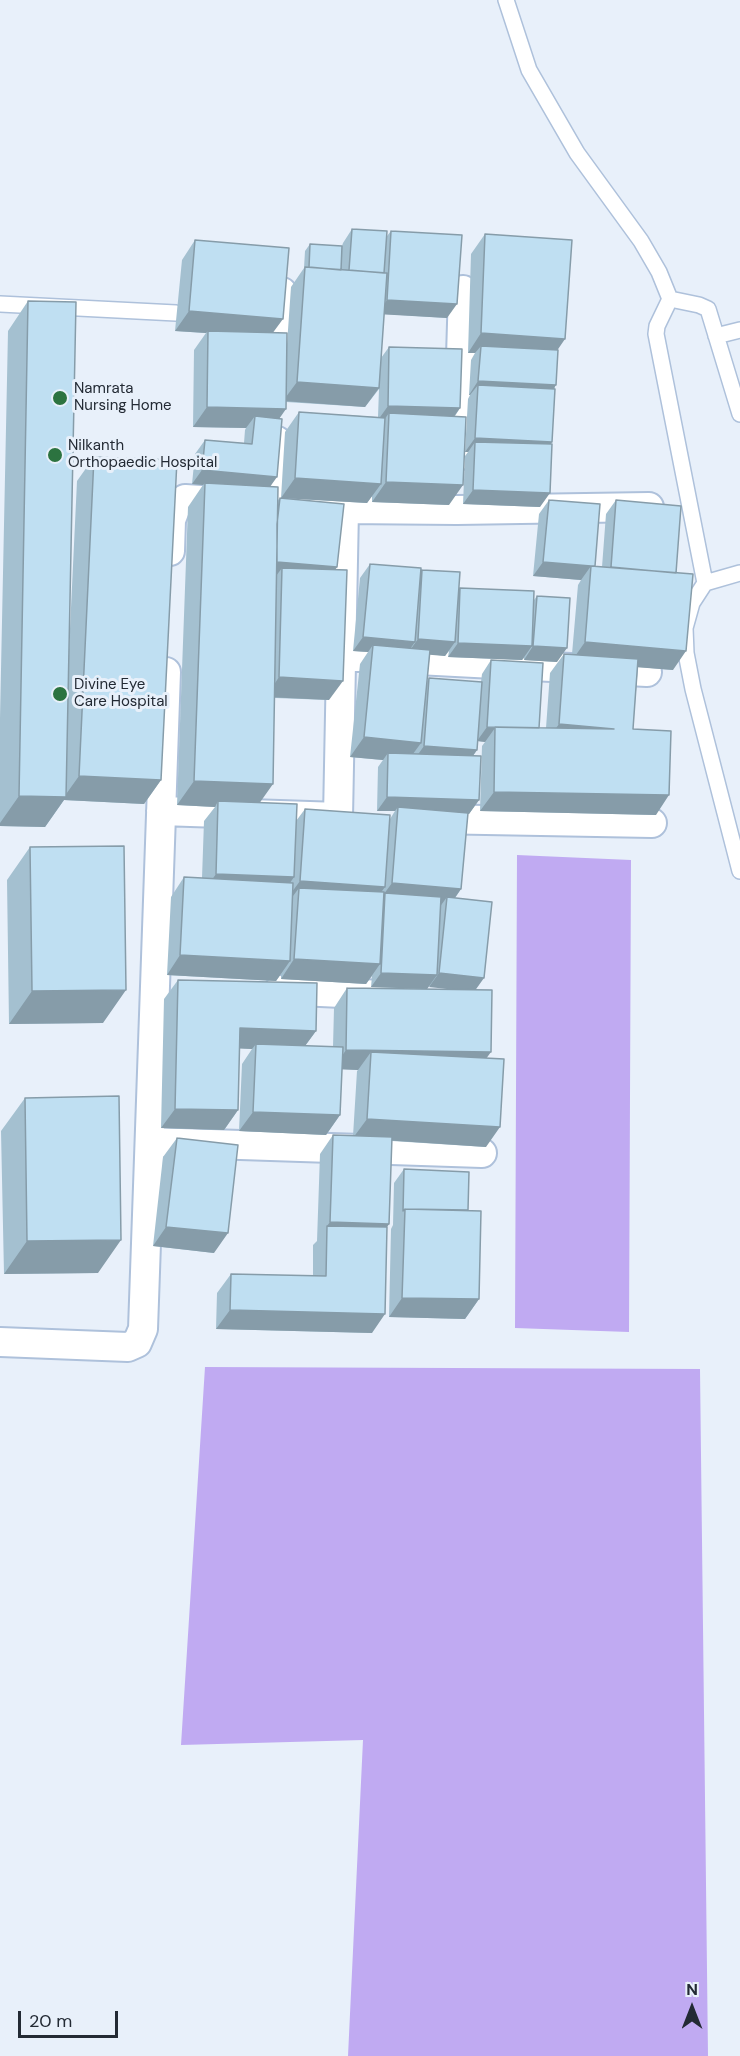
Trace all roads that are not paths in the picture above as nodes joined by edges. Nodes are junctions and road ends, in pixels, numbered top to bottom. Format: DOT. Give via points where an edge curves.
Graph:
graph roads {
  1 [pos="506,0"];
  2 [pos="463,290"];
  3 [pos="282,292"];
  4 [pos="670,299"];
  5 [pos="0,303"];
  6 [pos="176,313"];
  7 [pos="740,330"];
  8 [pos="716,336"];
  9 [pos="740,414"];
  10 [pos="276,504"];
  11 [pos="657,507"];
  12 [pos="344,509"];
  13 [pos="457,510"];
  14 [pos="740,573"];
  15 [pos="169,579"];
  16 [pos="705,583"];
  17 [pos="167,648"];
  18 [pos="341,656"];
  19 [pos="647,672"];
  20 [pos="161,811"];
  21 [pos="408,819"];
  22 [pos="652,823"];
  23 [pos="740,871"];
  24 [pos="249,989"];
  25 [pos="403,996"];
  26 [pos="150,1142"];
  27 [pos="482,1153"];
  28 [pos="0,1342"];
  1 -- 4 [label="lane" via="529,70 577,153 641,241"];
  2 -- 13 [label="street"];
  3 -- 10 [label="street"];
  4 -- 8 [label="lane" via="708,309"];
  4 -- 16 [label="lane" via="656,334"];
  5 -- 6 [label="lane"];
  7 -- 8 [label="lane"];
  8 -- 9 [label="lane"];
  10 -- 12 [label="street"];
  10 -- 15 [label="street" via="185,499 176,507 171,520"];
  11 -- 13 [label="street"];
  12 -- 13 [label="street"];
  12 -- 18 [label="street"];
  14 -- 16 [label="lane"];
  16 -- 23 [label="lane" via="692,603 685,628 686,653"];
  17 -- 20 [label="street"];
  18 -- 19 [label="street"];
  18 -- 20 [label="street" via="350,817"];
  20 -- 26 [label="street" via="166,985"];
  21 -- 22 [label="street"];
  24 -- 25 [label="street"];
  26 -- 27 [label="street"];
  26 -- 28 [label="street" via="143,1329 137,1343 128,1347"];
}
